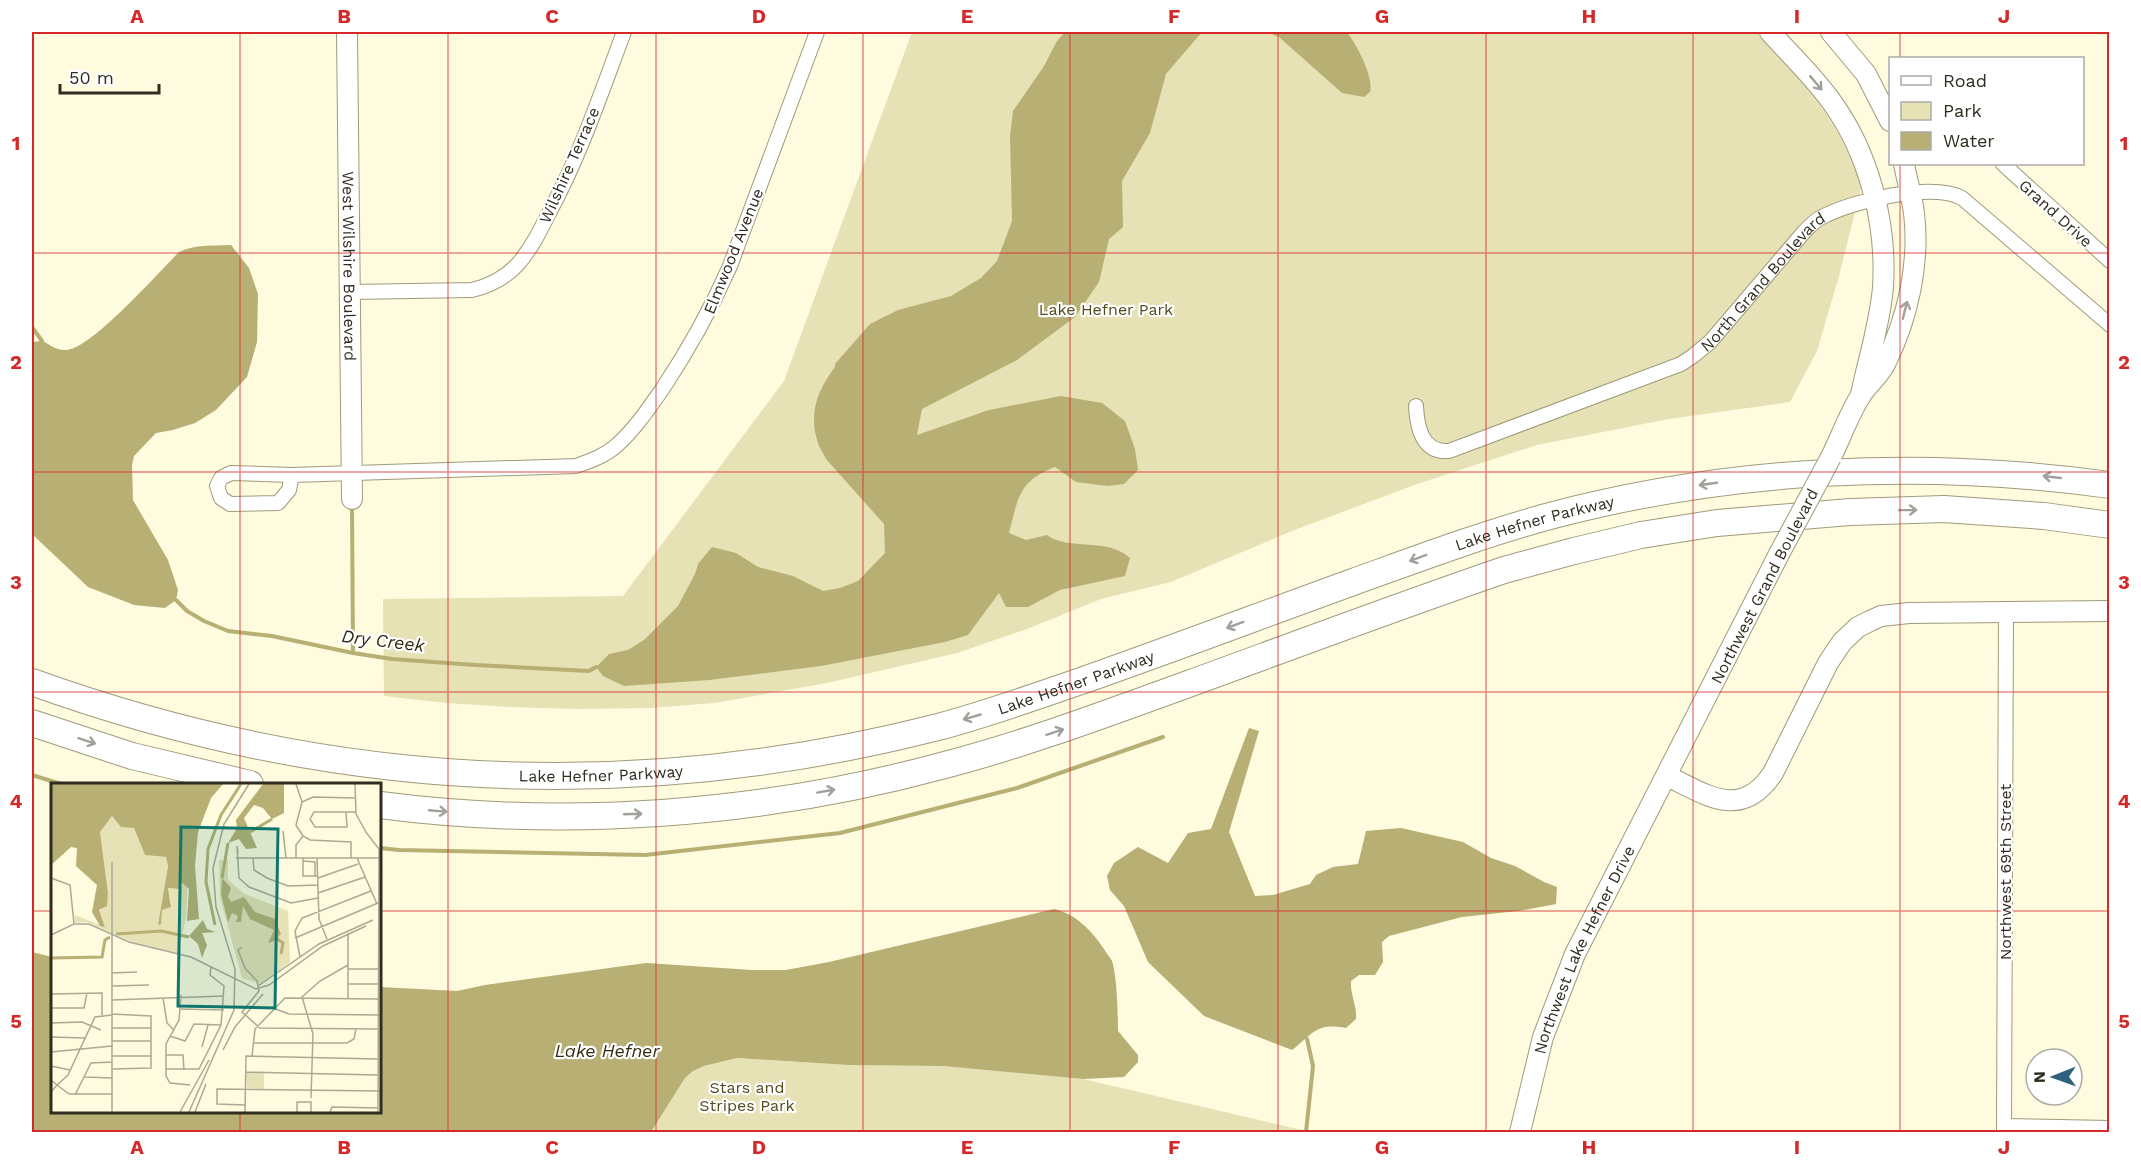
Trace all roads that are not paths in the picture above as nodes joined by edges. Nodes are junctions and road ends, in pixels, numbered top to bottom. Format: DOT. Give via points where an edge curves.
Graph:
graph roads {
  1 [pos="347,32"];
  2 [pos="624,32"];
  3 [pos="817,32"];
  4 [pos="1770,32"];
  5 [pos="1831,32"];
  6 [pos="1889,119"];
  7 [pos="1904,165"];
  8 [pos="2004,165"];
  9 [pos="1910,193"];
  10 [pos="1875,200"];
  11 [pos="2109,261"];
  12 [pos="350,292"];
  13 [pos="2109,325"];
  14 [pos="1857,402"];
  15 [pos="1416,406"];
  16 [pos="353,472"];
  17 [pos="292,474"];
  18 [pos="2109,485"];
  19 [pos="352,499"];
  20 [pos="2109,525"];
  21 [pos="2109,610"];
  22 [pos="2006,611"];
  23 [pos="32,682"];
  24 [pos="32,723"];
  25 [pos="1666,776"];
  26 [pos="246,783"];
  27 [pos="381,805"];
  28 [pos="2109,1128"];
  29 [pos="2004,1129"];
  30 [pos="1520,1132"];
  1 -- 12 [label="street, West Wilshire Boulevard"];
  2 -- 12 [label="street, Wilshire Terrace" via="560,194 517,265 487,287 472,291"];
  3 -- 16 [label="street, Elmwood Avenue" via="714,302 649,408 616,446 576,466"];
  4 -- 10 [label="street, Northwest Grand Boulevard, one-way" via="1830,100 1848,128"];
  5 -- 6 [label="street" via="1866,74"];
  7 -- 9 [label="street, Northwest Grand Boulevard"];
  8 -- 11 [label="street, Grand Drive"];
  9 -- 10 [label="street, North Grand Boulevard"];
  9 -- 13 [label="street, North Grand Boulevard" via="1944,191 1962,198"];
  14 -- 9 [label="street, Northwest Grand Boulevard, one-way" via="1885,365 1906,306 1916,238"];
  10 -- 14 [label="street, Northwest Grand Boulevard" via="1883,253 1883,289"];
  10 -- 15 [label="street, North Grand Boulevard" via="1820,218 1803,232 1710,342 1681,364 1449,451 1435,449 1425,442 1418,429"];
  12 -- 16 [label="street, West Wilshire Boulevard"];
  14 -- 25 [label="street, Northwest Grand Boulevard, bridge"];
  16 -- 17 [label="street, Elmwood Avenue"];
  16 -- 19 [label="street, West Wilshire Boulevard"];
  17 -- 17 [label="street, Elmwood Avenue" via="289,490 278,503 230,504 220,498 217,486 221,478 231,473"];
  18 -- 23 [label="highway, Lake Hefner Parkway, one-way" via="1991,472 1893,471 1743,479 1635,496 1545,518 1438,551 1115,669 964,719 807,755 651,774 535,776 360,764 214,737"];
  27 -- 20 [label="highway, one-way" via="533,816 657,813 761,802 884,781 1080,724 1504,570 1574,550 1717,523 1944,509"];
  21 -- 22 [label="street"];
  22 -- 25 [label="street" via="1894,614 1858,627 1835,651 1773,773 1751,796 1720,800"];
  22 -- 29 [label="street, Northwest 69th Street"];
  24 -- 26 [label="highway, one-way" via="132,756"];
  25 -- 30 [label="street, Northwest Lake Hefner Drive" via="1567,975 1543,1037"];
  28 -- 29 [label="street"];
}
